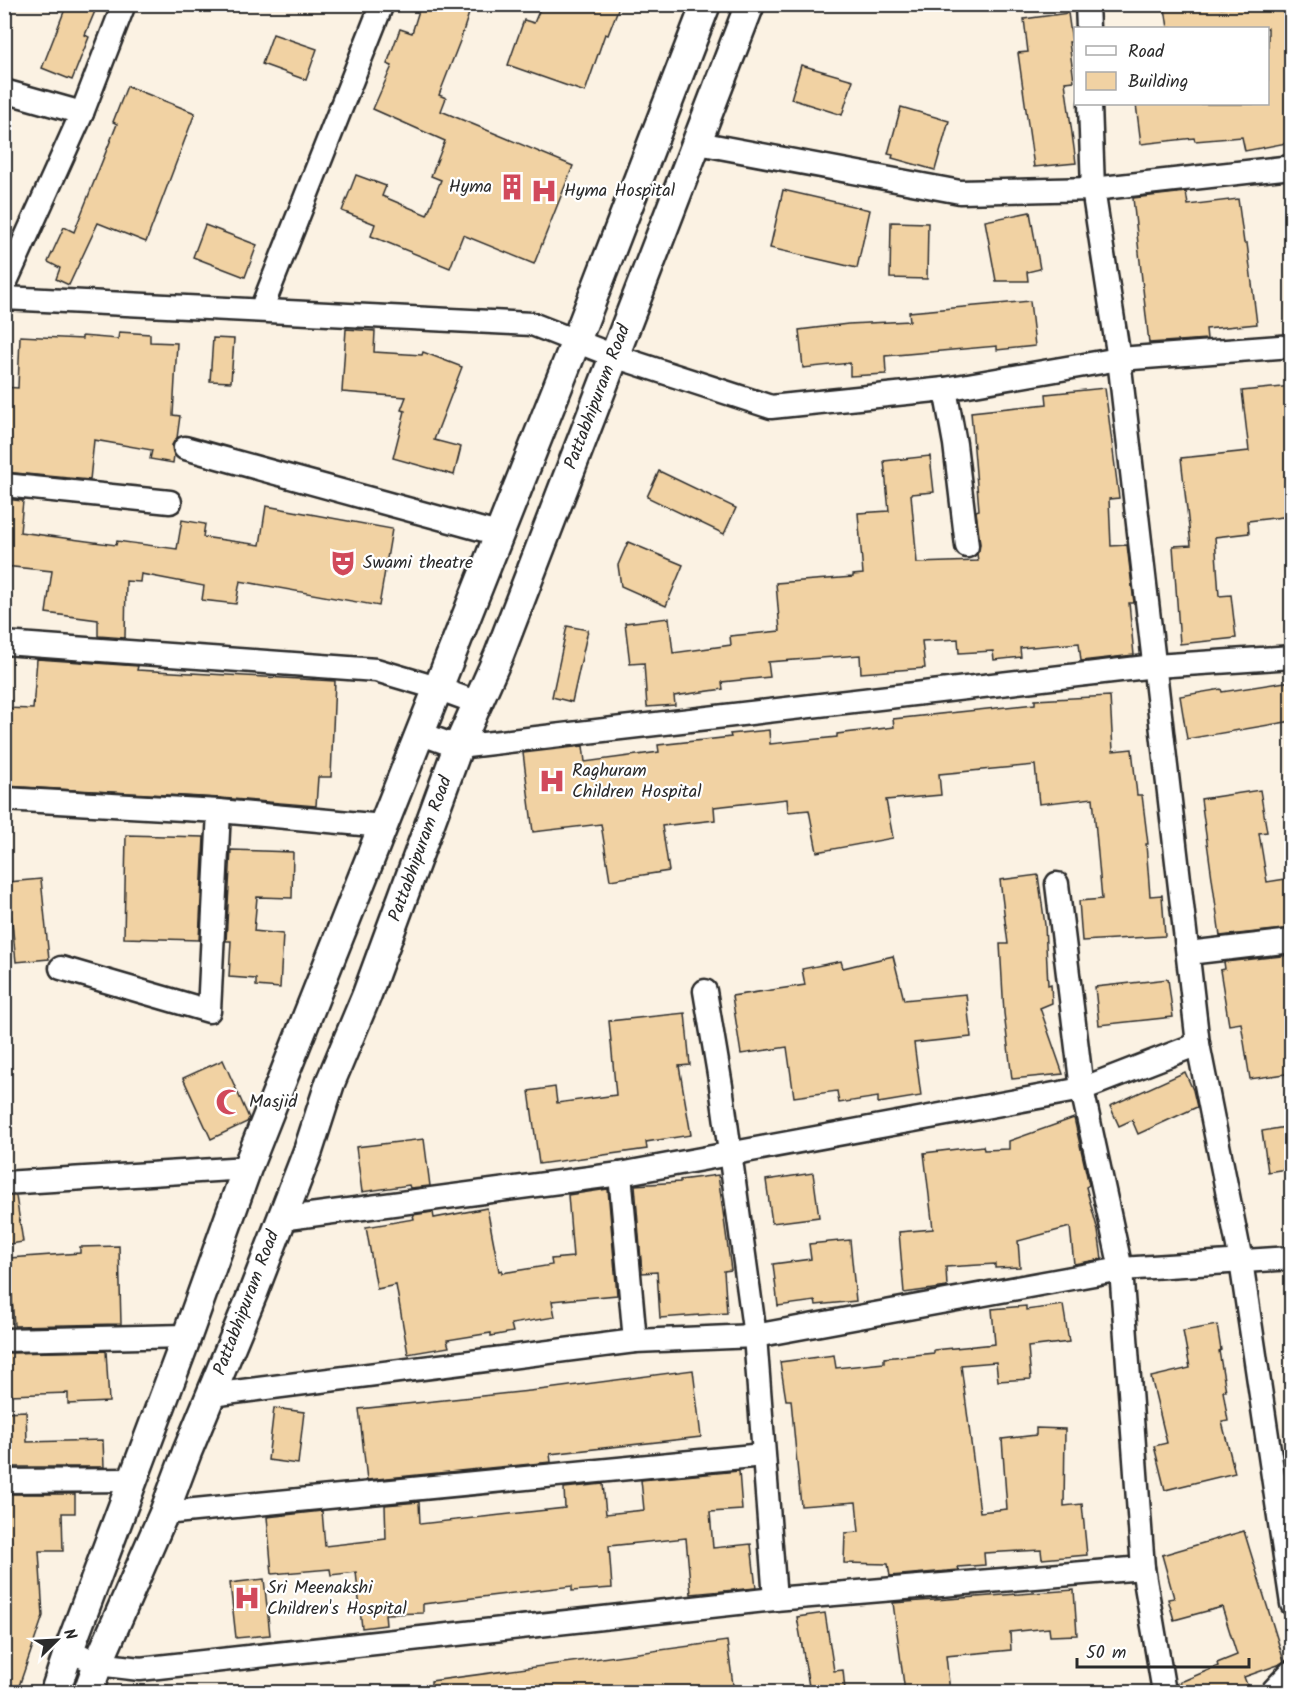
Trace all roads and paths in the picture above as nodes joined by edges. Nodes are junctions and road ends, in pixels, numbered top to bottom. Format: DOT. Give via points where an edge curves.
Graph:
graph roads {
  1 [pos="124,4"];
  2 [pos="382,4"];
  3 [pos="706,4"];
  4 [pos="750,4"];
  5 [pos="1087,4"];
  6 [pos="1088,27"];
  7 [pos="4,91"];
  8 [pos="1090,105"];
  9 [pos="82,113"];
  10 [pos="698,143"];
  11 [pos="1292,167"];
  12 [pos="1093,189"];
  13 [pos="4,286"];
  14 [pos="4,298"];
  15 [pos="261,310"];
  16 [pos="576,341"];
  17 [pos="1292,346"];
  18 [pos="614,356"];
  19 [pos="1119,359"];
  20 [pos="945,389"];
  21 [pos="185,448"];
  22 [pos="4,485"];
  23 [pos="170,502"];
  24 [pos="498,534"];
  25 [pos="967,546"];
  26 [pos="4,643"];
  27 [pos="1292,657"];
  28 [pos="1155,666"];
  29 [pos="437,688"];
  30 [pos="478,703"];
  31 [pos="419,733"];
  32 [pos="458,747"];
  33 [pos="4,799"];
  34 [pos="219,811"];
  35 [pos="383,826"];
  36 [pos="1058,884"];
  37 [pos="1292,942"];
  38 [pos="1188,953"];
  39 [pos="62,968"];
  40 [pos="705,992"];
  41 [pos="1198,1044"];
  42 [pos="1082,1089"];
  43 [pos="730,1155"];
  44 [pos="247,1168"];
  45 [pos="620,1174"];
  46 [pos="4,1183"];
  47 [pos="280,1219"];
  48 [pos="1292,1258"];
  49 [pos="1241,1261"];
  50 [pos="1120,1269"];
  51 [pos="187,1336"];
  52 [pos="755,1336"];
  53 [pos="4,1340"];
  54 [pos="635,1341"];
  55 [pos="211,1395"];
  56 [pos="763,1455"];
  57 [pos="133,1480"];
  58 [pos="4,1481"];
  59 [pos="164,1513"];
  60 [pos="1143,1568"];
  61 [pos="775,1599"];
  62 [pos="1292,1604"];
  63 [pos="69,1650"];
  64 [pos="98,1664"];
  65 [pos="1292,1675"];
  66 [pos="55,1692"];
  67 [pos="88,1692"];
  68 [pos="1164,1692"];
  69 [pos="1276,1692"];
  1 -- 9 [label="street"];
  2 -- 15 [label="street"];
  3 -- 16 [label="street"];
  4 -- 10 [label="street, Pattabhipuram Road"];
  5 -- 6 [label="street"];
  7 -- 9 [label="street"];
  8 -- 12 [label="street"];
  9 -- 13 [label="street"];
  10 -- 12 [label="street" via="960,192"];
  10 -- 18 [label="street, Pattabhipuram Road"];
  11 -- 12 [label="street"];
  12 -- 19 [label="street"];
  14 -- 15 [label="street"];
  15 -- 16 [label="street" via="532,324"];
  16 -- 18 [label="street"];
  16 -- 24 [label="street"];
  17 -- 19 [label="street"];
  18 -- 20 [label="street" via="771,407"];
  18 -- 30 [label="street, Pattabhipuram Road"];
  19 -- 20 [label="street"];
  19 -- 28 [label="street"];
  20 -- 25 [label="street"];
  21 -- 24 [label="street"];
  22 -- 23 [label="street"];
  24 -- 29 [label="street"];
  26 -- 29 [label="street" via="376,670"];
  27 -- 28 [label="street"];
  28 -- 32 [label="street"];
  28 -- 38 [label="street"];
  29 -- 30 [label="street"];
  29 -- 31 [label="street"];
  30 -- 32 [label="street, Pattabhipuram Road"];
  31 -- 32 [label="street"];
  31 -- 35 [label="street"];
  32 -- 47 [label="street, Pattabhipuram Road"];
  33 -- 34 [label="street"];
  34 -- 35 [label="street"];
  34 -- 39 [label="street" via="209,1011"];
  35 -- 44 [label="street"];
  36 -- 42 [label="street"];
  37 -- 38 [label="street"];
  38 -- 41 [label="street"];
  40 -- 43 [label="street"];
  41 -- 42 [label="street"];
  41 -- 49 [label="street"];
  42 -- 43 [label="street"];
  42 -- 50 [label="street"];
  43 -- 45 [label="street"];
  43 -- 52 [label="street"];
  44 -- 46 [label="street"];
  44 -- 51 [label="street"];
  45 -- 47 [label="street"];
  45 -- 54 [label="street"];
  47 -- 55 [label="street, Pattabhipuram Road"];
  48 -- 49 [label="street"];
  49 -- 50 [label="street"];
  49 -- 62 [label="street"];
  50 -- 52 [label="street"];
  50 -- 60 [label="street"];
  51 -- 53 [label="street"];
  51 -- 57 [label="street"];
  52 -- 54 [label="street"];
  52 -- 56 [label="street"];
  54 -- 55 [label="street"];
  55 -- 59 [label="street, Pattabhipuram Road"];
  56 -- 59 [label="street"];
  56 -- 61 [label="street"];
  57 -- 58 [label="street"];
  57 -- 63 [label="street"];
  59 -- 64 [label="street, Pattabhipuram Road"];
  60 -- 61 [label="street"];
  60 -- 68 [label="street"];
  61 -- 64 [label="street" via="140,1669"];
  63 -- 64 [label="street"];
  63 -- 66 [label="street"];
  64 -- 67 [label="street, Pattabhipuram Road"];
  65 -- 69 [label="street"];
}
